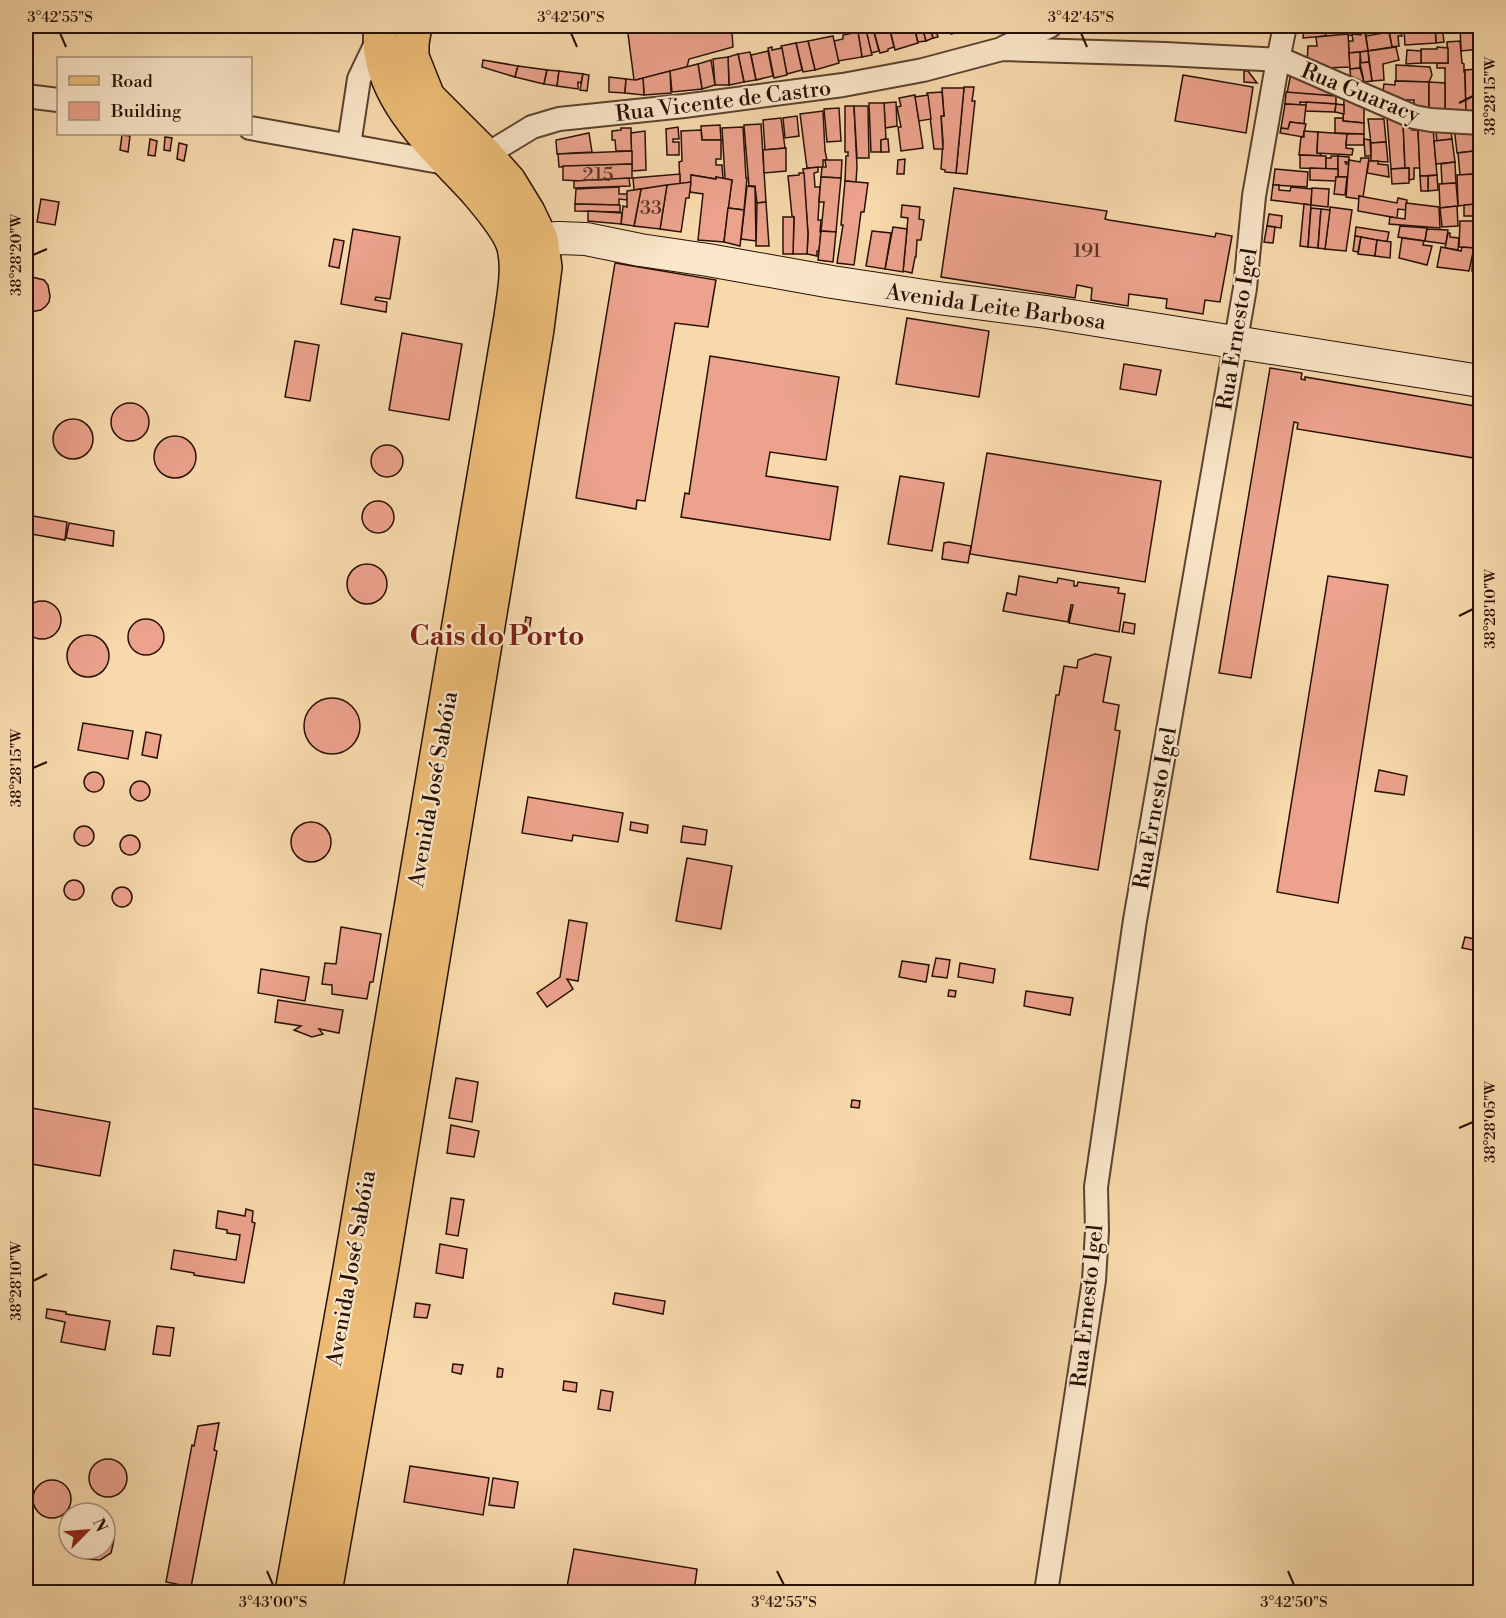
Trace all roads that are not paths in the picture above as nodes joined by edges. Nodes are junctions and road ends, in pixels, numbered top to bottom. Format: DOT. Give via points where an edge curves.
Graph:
graph roads {
  1 [pos="415,26"];
  2 [pos="1050,26"];
  3 [pos="1285,26"];
  4 [pos="380,31"];
  5 [pos="1002,49"];
  6 [pos="1278,60"];
  7 [pos="26,96"];
  8 [pos="57,100"];
  9 [pos="1480,123"];
  10 [pos="252,128"];
  11 [pos="349,145"];
  12 [pos="486,155"];
  13 [pos="451,164"];
  14 [pos="527,241"];
  15 [pos="1235,342"];
  16 [pos="1480,381"];
  17 [pos="292,1593"];
  18 [pos="326,1593"];
  19 [pos="1046,1593"];
  1 -- 12 [label="main road, Avenida José Sabóia" via="412,57 428,97"];
  2 -- 5 [label="street, Rua Vicente de Castro"];
  3 -- 6 [label="street, Rua Ernesto Igel"];
  4 -- 11 [label="street" via="359,80"];
  4 -- 13 [label="main road, Avenida José Sabóia" via="390,85 406,114"];
  5 -- 6 [label="street, Rua Vicente de Castro"];
  5 -- 12 [label="street, Rua Vicente de Castro" via="923,70 843,85 559,119 532,127"];
  6 -- 9 [label="street, Rua Guaracy" via="1414,117"];
  6 -- 15 [label="street, Rua Ernesto Igel" via="1254,196"];
  7 -- 8 [label="street"];
  10 -- 11 [label="street"];
  11 -- 13 [label="street"];
  12 -- 13 [label="street, Rua Vicente de Castro"];
  12 -- 14 [label="main road, Avenida José Sabóia" via="509,181 528,212"];
  13 -- 14 [label="main road, Avenida José Sabóia"];
  14 -- 15 [label="street, Avenida Leite Barbosa" via="586,239 832,282"];
  14 -- 17 [label="main road, Avenida José Sabóia" via="517,266 512,317"];
  14 -- 18 [label="main road, Avenida José Sabóia" via="545,267 537,329"];
  15 -- 16 [label="street, Avenida Leite Barbosa"];
  15 -- 19 [label="street, Rua Ernesto Igel" via="1135,920 1096,1187 1094,1280"];
}
